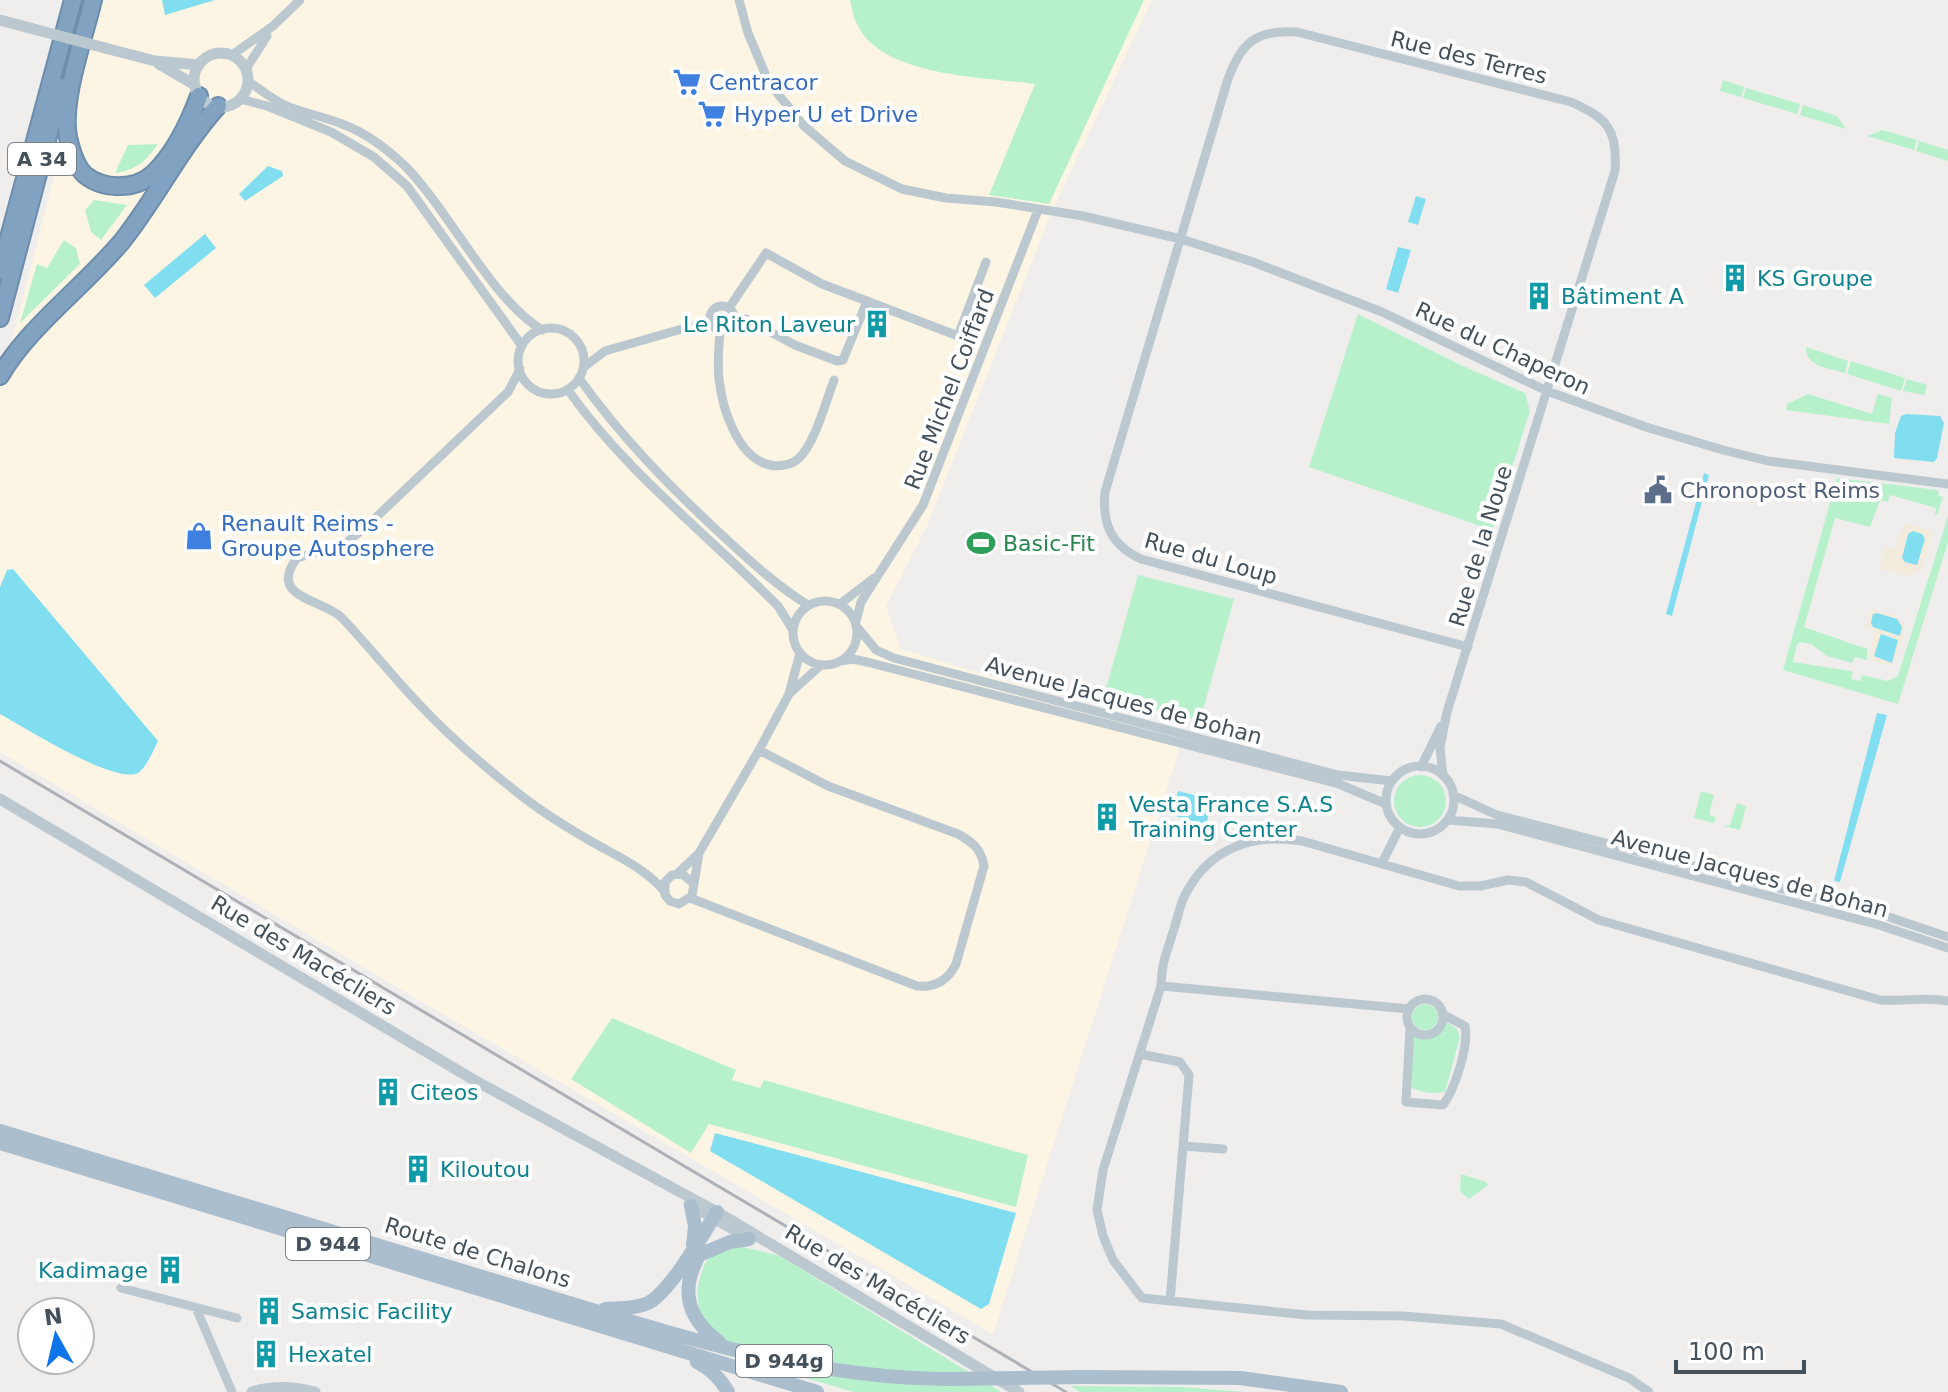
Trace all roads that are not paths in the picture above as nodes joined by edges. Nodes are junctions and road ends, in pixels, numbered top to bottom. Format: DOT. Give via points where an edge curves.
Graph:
graph roads {
  1 [pos="65,0"];
  2 [pos="73,0"];
  3 [pos="85,0"];
  4 [pos="93,0"];
  5 [pos="300,0"];
  6 [pos="739,0"];
  7 [pos="0,20"];
  8 [pos="273,26"];
  9 [pos="232,55"];
  10 [pos="155,61"];
  11 [pos="199,65"];
  12 [pos="247,75"];
  13 [pos="53,77"];
  14 [pos="197,91"];
  15 [pos="240,99"];
  16 [pos="218,106"];
  17 [pos="1038,210"];
  18 [pos="1181,239"];
  19 [pos="986,262"];
  20 [pos="0,271"];
  21 [pos="867,301"];
  22 [pos="729,308"];
  23 [pos="0,318"];
  24 [pos="734,320"];
  25 [pos="710,321"];
  26 [pos="542,330"];
  27 [pos="720,330"];
  28 [pos="580,345"];
  29 [pos="522,346"];
  30 [pos="605,351"];
  31 [pos="584,367"];
  32 [pos="520,369"];
  33 [pos="0,376"];
  34 [pos="579,378"];
  35 [pos="834,380"];
  36 [pos="568,390"];
  37 [pos="1547,391"];
  38 [pos="1948,484"];
  39 [pos="880,574"];
  40 [pos="840,604"];
  41 [pos="808,605"];
  42 [pos="857,625"];
  43 [pos="793,630"];
  44 [pos="1468,647"];
  45 [pos="800,653"];
  46 [pos="841,661"];
  47 [pos="821,665"];
  48 [pos="789,694"];
  49 [pos="1447,712"];
  50 [pos="759,750"];
  51 [pos="1421,767"];
  52 [pos="1443,776"];
  53 [pos="1392,781"];
  54 [pos="1453,795"];
  55 [pos="0,799"];
  56 [pos="1386,804"];
  57 [pos="1448,820"];
  58 [pos="1400,827"];
  59 [pos="699,853"];
  60 [pos="1382,863"];
  61 [pos="677,874"];
  62 [pos="692,882"];
  63 [pos="664,891"];
  64 [pos="690,898"];
  65 [pos="1948,937"];
  66 [pos="1948,948"];
  67 [pos="1161,986"];
  68 [pos="1948,1001"];
  69 [pos="1409,1009"];
  70 [pos="1442,1014"];
  71 [pos="1410,1028"];
  72 [pos="1140,1054"];
  73 [pos="0,1131"];
  74 [pos="0,1143"];
  75 [pos="589,1144"];
  76 [pos="1183,1146"];
  77 [pos="1223,1149"];
  78 [pos="691,1206"];
  79 [pos="718,1217"];
  80 [pos="749,1239"];
  81 [pos="696,1252"];
  82 [pos="790,1254"];
  83 [pos="121,1288"];
  84 [pos="1170,1301"];
  85 [pos="196,1308"];
  86 [pos="593,1310"];
  87 [pos="237,1318"];
  88 [pos="657,1343"];
  89 [pos="724,1346"];
  90 [pos="232,1392"];
  91 [pos="252,1392"];
  92 [pos="315,1392"];
  93 [pos="728,1392"];
  94 [pos="817,1392"];
  95 [pos="1019,1392"];
  96 [pos="1341,1392"];
  97 [pos="1649,1392"];
  1 -- 13 [label="highway" via="53,47"];
  2 -- 13 [label="highway, A 34"];
  3 -- 23 [label="highway, A 34"];
  4 -- 14 [label="highway" via="67,104 67,134 84,174 99,184 117,186 136,185 152,174 178,140"];
  5 -- 8 [label="street"];
  6 -- 17 [label="street, Rue du Chaperon" via="769,83 804,126 845,161 902,189"];
  7 -- 10 [label="street, bridge"];
  8 -- 9 [label="street"];
  8 -- 12 [label="street"];
  9 -- 11 [label="street" via="216,53"];
  9 -- 12 [label="street"];
  10 -- 11 [label="street"];
  10 -- 14 [label="street"];
  11 -- 14 [label="street" via="194,75"];
  12 -- 15 [label="street" via="248,86"];
  12 -- 26 [label="street" via="288,107 344,124 403,164 497,286"];
  13 -- 20 [label="highway, A 34"];
  14 -- 16 [label="street"];
  15 -- 16 [label="street"];
  15 -- 29 [label="street" via="331,132 374,157 407,186"];
  16 -- 33 [label="highway" via="120,243"];
  17 -- 18 [label="street, Rue du Chaperon"];
  17 -- 39 [label="street, Rue Michel Coiffard" via="923,505"];
  18 -- 37 [label="street, Rue du Chaperon" via="1382,312"];
  18 -- 37 [label="street, Rue des Terres" via="1233,64 1242,48 1268,33 1297,32 1571,102 1608,124 1615,139 1615,171"];
  18 -- 44 [label="street, Rue du Loup" via="1105,492 1106,525 1114,541 1141,559"];
  19 -- 21 [label="street" via="958,336"];
  21 -- 22 [label="street" via="766,253"];
  21 -- 24 [label="street" via="843,360 837,361 746,319"];
  22 -- 24 [label="street"];
  22 -- 25 [label="street" via="714,308"];
  24 -- 27 [label="street"];
  25 -- 27 [label="street"];
  25 -- 30 [label="street"];
  26 -- 28 [label="street" via="562,329"];
  26 -- 29 [label="street"];
  27 -- 35 [label="street" via="723,403 746,449 759,461 784,465 801,457"];
  28 -- 30 [label="street"];
  28 -- 31 [label="street"];
  29 -- 32 [label="street"];
  30 -- 31 [label="street"];
  31 -- 34 [label="street"];
  32 -- 36 [label="street" via="530,387 542,393"];
  32 -- 63 [label="street" via="508,392 369,524 345,544 297,558 289,573 291,586 301,599 339,615 436,722 514,791 643,871"];
  34 -- 36 [label="street"];
  34 -- 41 [label="street" via="610,422 676,493 765,574"];
  36 -- 43 [label="street" via="640,474 778,606"];
  37 -- 38 [label="street, Rue du Chaperon" via="1747,457"];
  37 -- 44 [label="street, Rue de la Noue"];
  39 -- 40 [label="street, Rue Michel Coiffard"];
  39 -- 42 [label="street, Rue Michel Coiffard" via="861,602"];
  40 -- 41 [label="street"];
  40 -- 42 [label="street"];
  41 -- 43 [label="street"];
  42 -- 46 [label="street" via="854,647"];
  42 -- 53 [label="street, Avenue Jacques de Bohan" via="876,650 894,658 1338,775"];
  43 -- 45 [label="street"];
  44 -- 49 [label="street, Rue de la Noue"];
  45 -- 47 [label="street"];
  45 -- 48 [label="street"];
  46 -- 47 [label="street"];
  46 -- 56 [label="street, Avenue Jacques de Bohan" via="853,659 1339,784"];
  47 -- 48 [label="street"];
  48 -- 50 [label="street"];
  49 -- 51 [label="street"];
  49 -- 52 [label="street" via="1440,747"];
  50 -- 59 [label="street"];
  50 -- 64 [label="street" via="828,786 975,844 984,866 956,964 941,982 917,986"];
  51 -- 52 [label="street"];
  51 -- 53 [label="street" via="1405,770"];
  52 -- 54 [label="street"];
  53 -- 56 [label="street"];
  54 -- 57 [label="street"];
  54 -- 65 [label="street, Avenue Jacques de Bohan" via="1497,815 1883,915"];
  55 -- 75 [label="street, Rue des Macécliers"];
  56 -- 58 [label="street"];
  57 -- 58 [label="street" via="1425,834"];
  57 -- 66 [label="street, Avenue Jacques de Bohan" via="1497,824"];
  58 -- 60 [label="street"];
  59 -- 61 [label="street"];
  59 -- 62 [label="street"];
  60 -- 67 [label="street" via="1284,838 1246,841 1227,850 1184,897 1162,961"];
  60 -- 68 [label="street" via="1470,887 1526,882 1599,920 1745,962 1880,1000"];
  61 -- 62 [label="street"];
  61 -- 63 [label="street" via="665,882"];
  62 -- 64 [label="street"];
  63 -- 64 [label="street" via="674,903"];
  67 -- 69 [label="street"];
  67 -- 72 [label="street"];
  69 -- 70 [label="street" via="1417,1001 1429,1000"];
  69 -- 71 [label="street"];
  70 -- 71 [label="street" via="1441,1025 1432,1033"];
  70 -- 71 [label="street" via="1465,1026 1468,1038 1443,1105 1406,1102"];
  72 -- 76 [label="street" via="1180,1062 1189,1075"];
  72 -- 84 [label="street" via="1103,1170 1097,1210 1113,1260 1142,1298"];
  73 -- 86 [label="main road, Route de Chalons / D 944"];
  74 -- 88 [label="main road, Route de Chalons / D 944"];
  75 -- 78 [label="street, Rue des Macécliers"];
  75 -- 79 [label="street, Rue des Macécliers"];
  76 -- 77 [label="street"];
  76 -- 84 [label="street"];
  78 -- 79 [label="street, Rue des Macécliers"];
  78 -- 81 [label="main road"];
  79 -- 80 [label="street, Rue des Macécliers"];
  79 -- 81 [label="main road"];
  79 -- 82 [label="street, Rue des Macécliers"];
  80 -- 81 [label="main road"];
  80 -- 82 [label="street, Rue des Macécliers"];
  81 -- 86 [label="main road" via="655,1299 636,1307"];
  81 -- 89 [label="main road" via="688,1281 692,1310 699,1325"];
  82 -- 95 [label="street, Rue des Macécliers"];
  83 -- 85 [label="street"];
  84 -- 97 [label="street" via="1307,1315 1501,1324 1629,1378"];
  85 -- 87 [label="street"];
  85 -- 90 [label="street"];
  86 -- 89 [label="main road, Route de Chalons / D 944"];
  88 -- 93 [label="main road" via="710,1369"];
  88 -- 94 [label="main road, Route de Chalons / D 944"];
  89 -- 96 [label="main road, Route de Chalons / D 944g, bridge" via="845,1373 902,1379 1240,1378"];
  91 -- 92 [label="street" via="295,1387"];
}
